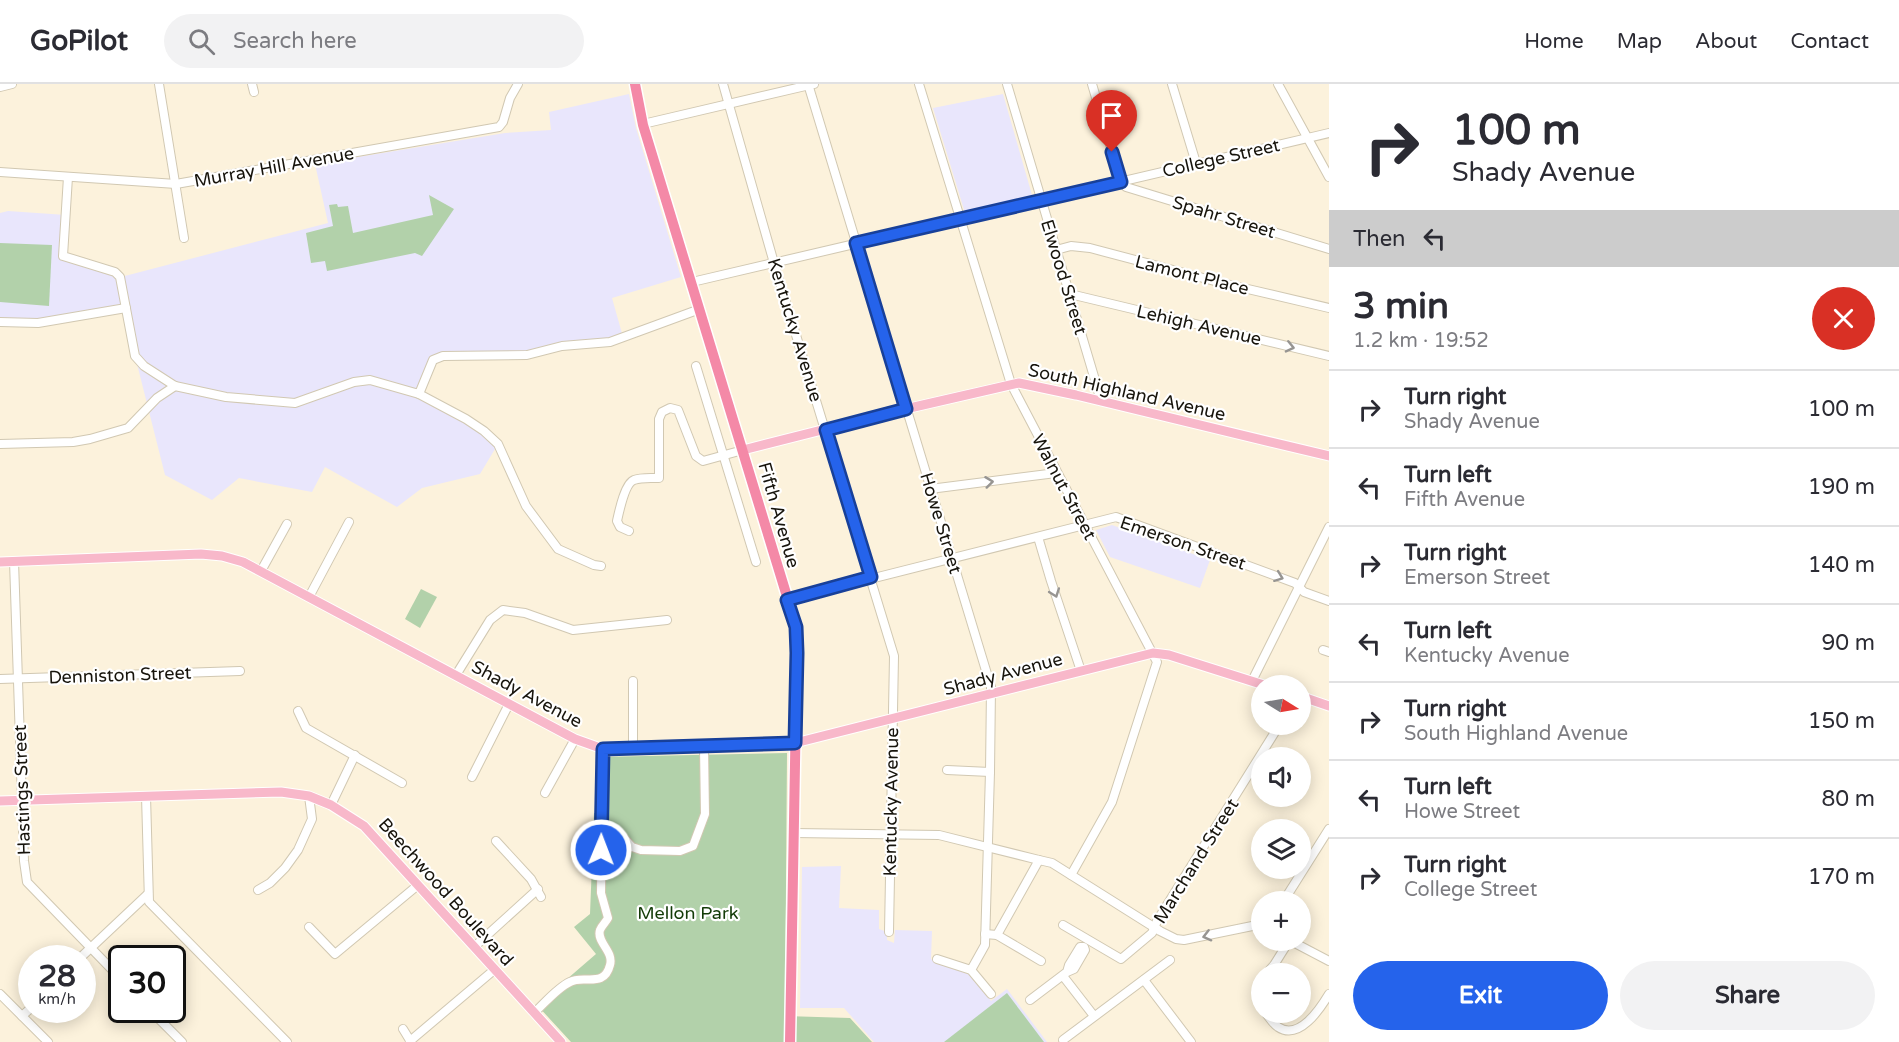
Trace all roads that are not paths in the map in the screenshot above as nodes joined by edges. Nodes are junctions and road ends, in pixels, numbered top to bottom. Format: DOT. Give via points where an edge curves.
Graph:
graph roads {
  1 [pos="12,84"];
  2 [pos="159,84"];
  3 [pos="518,84"];
  4 [pos="635,84"];
  5 [pos="723,84"];
  6 [pos="810,84"];
  7 [pos="919,84"];
  8 [pos="1007,84"];
  9 [pos="1092,84"];
  10 [pos="1172,84"];
  11 [pos="1278,84"];
  12 [pos="0,87"];
  13 [pos="728,105"];
  14 [pos="643,124"];
  15 [pos="1329,133"];
  16 [pos="1308,138"];
  17 [pos="1196,163"];
  18 [pos="0,172"];
  19 [pos="68,177"];
  20 [pos="1329,177"];
  21 [pos="1121,182"];
  22 [pos="176,184"];
  23 [pos="1041,200"];
  24 [pos="960,219"];
  25 [pos="184,238"];
  26 [pos="856,243"];
  27 [pos="1329,249"];
  28 [pos="1056,250"];
  29 [pos="774,262"];
  30 [pos="692,282"];
  31 [pos="1070,294"];
  32 [pos="126,308"];
  33 [pos="1329,308"];
  34 [pos="700,309"];
  35 [pos="0,322"];
  36 [pos="1329,356"];
  37 [pos="696,366"];
  38 [pos="1011,384"];
  39 [pos="175,386"];
  40 [pos="419,394"];
  41 [pos="1100,401"];
  42 [pos="906,409"];
  43 [pos="826,430"];
  44 [pos="0,444"];
  45 [pos="743,450"];
  46 [pos="723,455"];
  47 [pos="1329,456"];
  48 [pos="1056,473"];
  49 [pos="930,489"];
  50 [pos="349,522"];
  51 [pos="287,524"];
  52 [pos="1085,525"];
  53 [pos="1329,527"];
  54 [pos="629,531"];
  55 [pos="1038,537"];
  56 [pos="952,557"];
  57 [pos="0,561"];
  58 [pos="14,561"];
  59 [pos="756,562"];
  60 [pos="601,566"];
  61 [pos="261,571"];
  62 [pos="871,577"];
  63 [pos="1298,588"];
  64 [pos="309,597"];
  65 [pos="787,600"];
  66 [pos="1329,601"];
  67 [pos="667,620"];
  68 [pos="1154,653"];
  69 [pos="240,670"];
  70 [pos="1081,670"];
  71 [pos="456,675"];
  72 [pos="1255,675"];
  73 [pos="0,679"];
  74 [pos="18,679"];
  75 [pos="633,681"];
  76 [pos="1251,681"];
  77 [pos="992,694"];
  78 [pos="1311,699"];
  79 [pos="509,704"];
  80 [pos="1329,705"];
  81 [pos="298,711"];
  82 [pos="893,720"];
  83 [pos="1273,735"];
  84 [pos="575,739"];
  85 [pos="795,743"];
  86 [pos="704,747"];
  87 [pos="603,749"];
  88 [pos="633,749"];
  89 [pos="355,755"];
  90 [pos="947,770"];
  91 [pos="990,772"];
  92 [pos="472,777"];
  93 [pos="402,783"];
  94 [pos="545,793"];
  95 [pos="146,796"];
  96 [pos="309,796"];
  97 [pos="0,801"];
  98 [pos="22,801"];
  99 [pos="331,805"];
  100 [pos="1329,829"];
  101 [pos="602,833"];
  102 [pos="794,833"];
  103 [pos="891,834"];
  104 [pos="495,841"];
  105 [pos="988,847"];
  106 [pos="1039,860"];
  107 [pos="1071,875"];
  108 [pos="418,885"];
  109 [pos="258,890"];
  110 [pos="1289,891"];
  111 [pos="148,894"];
  112 [pos="1063,925"];
  113 [pos="1251,926"];
  114 [pos="309,927"];
  115 [pos="1155,927"];
  116 [pos="889,932"];
  117 [pos="985,934"];
  118 [pos="997,935"];
  119 [pos="88,945"];
  120 [pos="94,945"];
  121 [pos="474,947"];
  122 [pos="1309,951"];
  123 [pos="96,953"];
  124 [pos="937,959"];
  125 [pos="1170,960"];
  126 [pos="1329,961"];
  127 [pos="1041,962"];
  128 [pos="108,966"];
  129 [pos="494,970"];
  130 [pos="971,970"];
  131 [pos="1144,980"];
  132 [pos="0,994"];
  133 [pos="991,994"];
  134 [pos="1329,994"];
  135 [pos="1030,1000"];
  136 [pos="18,1012"];
  137 [pos="534,1013"];
  138 [pos="1094,1016"];
  139 [pos="1311,1018"];
  140 [pos="29,1023"];
  141 [pos="163,1023"];
  142 [pos="1273,1023"];
  143 [pos="1305,1023"];
  144 [pos="403,1029"];
  145 [pos="1063,1040"];
  146 [pos="48,1042"];
  147 [pos="182,1042"];
  148 [pos="286,1042"];
  149 [pos="411,1042"];
  150 [pos="561,1042"];
  151 [pos="790,1042"];
  152 [pos="1191,1042"];
  1 -- 12 [label="street"];
  2 -- 22 [label="street"];
  3 -- 22 [label="street, Murray Hill Avenue" via="504,122 498,127"];
  4 -- 14 [label="highway, Fifth Avenue"];
  5 -- 13 [label="street, Kentucky Avenue"];
  6 -- 13 [label="street"];
  6 -- 26 [label="street, Howe Street"];
  7 -- 24 [label="street, Walnut Street"];
  8 -- 23 [label="street, Elwood Street"];
  9 -- 21 [label="street"];
  10 -- 17 [label="street"];
  11 -- 16 [label="street"];
  13 -- 14 [label="street"];
  13 -- 29 [label="street, Kentucky Avenue"];
  14 -- 30 [label="highway, Fifth Avenue"];
  15 -- 16 [label="street, College Street"];
  16 -- 17 [label="street, College Street"];
  16 -- 20 [label="street"];
  17 -- 21 [label="street, College Street"];
  18 -- 19 [label="street, Murray Hill Avenue"];
  19 -- 22 [label="street, Murray Hill Avenue"];
  19 -- 32 [label="street" via="63,256 115,272 120,277"];
  21 -- 23 [label="street, College Street"];
  21 -- 27 [label="street, Spahr Street" via="1126,187"];
  22 -- 25 [label="street"];
  23 -- 24 [label="street, College Street"];
  23 -- 28 [label="street, Elwood Street"];
  24 -- 26 [label="street, College Street"];
  24 -- 38 [label="street, Walnut Street"];
  26 -- 29 [label="street, College Street"];
  26 -- 42 [label="street, Howe Street"];
  28 -- 31 [label="street, Elwood Street"];
  28 -- 33 [label="street, Lamont Place" via="1071,246 1090,248"];
  29 -- 30 [label="street, College Street"];
  29 -- 43 [label="street, Kentucky Avenue"];
  30 -- 34 [label="highway, Fifth Avenue"];
  31 -- 36 [label="street, Lehigh Avenue, one-way"];
  31 -- 41 [label="street, Elwood Street"];
  32 -- 35 [label="street" via="38,323"];
  32 -- 39 [label="street" via="135,356"];
  34 -- 40 [label="street" via="610,342 562,346 527,355 443,356 433,360"];
  34 -- 45 [label="highway, Fifth Avenue"];
  37 -- 46 [label="street"];
  38 -- 41 [label="main road, South Highland Avenue"];
  38 -- 42 [label="main road, South Highland Avenue"];
  38 -- 48 [label="street, Walnut Street"];
  39 -- 40 [label="street" via="226,397 295,403 370,380"];
  39 -- 44 [label="street" via="157,398 128,428 73,442"];
  40 -- 60 [label="street" via="466,419 498,444 526,506 558,549"];
  41 -- 47 [label="main road, South Highland Avenue"];
  42 -- 43 [label="main road, South Highland Avenue"];
  42 -- 49 [label="street, Howe Street"];
  43 -- 45 [label="main road, South Highland Avenue"];
  43 -- 62 [label="street, Kentucky Avenue"];
  45 -- 46 [label="street"];
  45 -- 65 [label="highway, Fifth Avenue"];
  46 -- 54 [label="street" via="703,460 696,456 678,410 669,408 662,412 659,478 630,482 617,522"];
  46 -- 59 [label="street"];
  49 -- 48 [label="street, one-way"];
  48 -- 52 [label="street, Walnut Street"];
  49 -- 56 [label="street, Howe Street"];
  50 -- 64 [label="street"];
  51 -- 61 [label="street"];
  52 -- 55 [label="street, Emerson Street"];
  52 -- 63 [label="street, Emerson Street, one-way" via="1116,517 1295,583"];
  52 -- 68 [label="street, Walnut Street"];
  53 -- 63 [label="street"];
  55 -- 56 [label="street, Emerson Street"];
  55 -- 70 [label="street, one-way"];
  56 -- 62 [label="street, Emerson Street"];
  56 -- 77 [label="street, Howe Street"];
  57 -- 58 [label="main road, Shady Avenue"];
  58 -- 61 [label="main road, Shady Avenue" via="201,554 222,556"];
  58 -- 74 [label="street, Hastings Street"];
  61 -- 64 [label="main road, Shady Avenue"];
  62 -- 65 [label="street, Emerson Street"];
  62 -- 82 [label="street, Kentucky Avenue" via="894,656"];
  63 -- 66 [label="street, Emerson Street"];
  63 -- 72 [label="street"];
  64 -- 71 [label="main road, Shady Avenue"];
  65 -- 85 [label="highway, Fifth Avenue" via="796,627"];
  67 -- 71 [label="street" via="573,630 525,613 503,610 490,620"];
  68 -- 70 [label="main road, Shady Avenue"];
  68 -- 76 [label="main road, Shady Avenue"];
  68 -- 107 [label="street" via="1157,662 1112,802"];
  69 -- 74 [label="street, Denniston Street"];
  70 -- 77 [label="main road, Shady Avenue"];
  71 -- 79 [label="main road, Shady Avenue"];
  73 -- 74 [label="street, Denniston Street"];
  74 -- 98 [label="street, Hastings Street"];
  75 -- 88 [label="street"];
  77 -- 82 [label="main road, Shady Avenue"];
  77 -- 91 [label="street, Howe Street"];
  78 -- 80 [label="main road"];
  79 -- 84 [label="main road, Shady Avenue"];
  79 -- 92 [label="street"];
  81 -- 89 [label="street" via="306,728"];
  82 -- 85 [label="main road, Shady Avenue"];
  82 -- 103 [label="street, Kentucky Avenue"];
  83 -- 115 [label="street, Marchand Street"];
  84 -- 87 [label="main road, Shady Avenue"];
  84 -- 94 [label="street"];
  85 -- 86 [label="main road, Shady Avenue"];
  85 -- 102 [label="highway, Fifth Avenue"];
  86 -- 88 [label="main road, Shady Avenue"];
  86 -- 101 [label="street" via="704,818 693,846 680,851 640,850 621,835"];
  87 -- 88 [label="main road, Shady Avenue"];
  87 -- 101 [label="street"];
  89 -- 93 [label="street"];
  89 -- 99 [label="street"];
  90 -- 91 [label="street"];
  91 -- 105 [label="street, Howe Street"];
  95 -- 96 [label="main road, Beechwood Boulevard" via="280,792"];
  95 -- 98 [label="main road, Beechwood Boulevard"];
  95 -- 111 [label="street"];
  96 -- 99 [label="main road, Beechwood Boulevard"];
  96 -- 109 [label="street" via="312,819 298,850 277,876"];
  97 -- 98 [label="main road, Beechwood Boulevard"];
  98 -- 119 [label="street, Hastings Street" via="27,882"];
  99 -- 108 [label="main road, Beechwood Boulevard" via="364,826"];
  100 -- 110 [label="street"];
  101 -- 137 [label="street" via="601,893 608,918 600,935 610,954 610,965 599,979 570,982"];
  102 -- 103 [label="street"];
  102 -- 151 [label="highway, Fifth Avenue"];
  103 -- 105 [label="street" via="939,835"];
  103 -- 116 [label="street, Kentucky Avenue"];
  104 -- 121 [label="street" via="539,893"];
  105 -- 106 [label="street"];
  105 -- 117 [label="street, Howe Street"];
  106 -- 107 [label="street"];
  106 -- 118 [label="street"];
  107 -- 115 [label="street"];
  108 -- 114 [label="street" via="334,954"];
  108 -- 121 [label="main road, Beechwood Boulevard"];
  111 -- 120 [label="street"];
  111 -- 148 [label="street" via="149,902"];
  112 -- 115 [label="street, Marchand Street" via="1121,958"];
  113 -- 115 [label="street, one-way" via="1184,940"];
  117 -- 118 [label="street"];
  117 -- 130 [label="street, Howe Street" via="985,945"];
  118 -- 127 [label="street"];
  121 -- 129 [label="main road, Beechwood Boulevard"];
  122 -- 126 [label="street"];
  123 -- 128 [label="street, Hastings Street"];
  124 -- 130 [label="street"];
  125 -- 131 [label="street"];
  129 -- 137 [label="main road, Beechwood Boulevard"];
  129 -- 149 [label="street"];
  130 -- 133 [label="street"];
  131 -- 138 [label="street"];
  131 -- 152 [label="street"];
  132 -- 136 [label="street"];
  134 -- 139 [label="street"];
  135 -- 138 [label="street" via="1065,974"];
  137 -- 150 [label="main road, Beechwood Boulevard"];
  138 -- 145 [label="street"];
  140 -- 146 [label="street"];
  141 -- 147 [label="street"];
  142 -- 143 [label="street" via="1287,1031"];
  144 -- 149 [label="street"];
}
